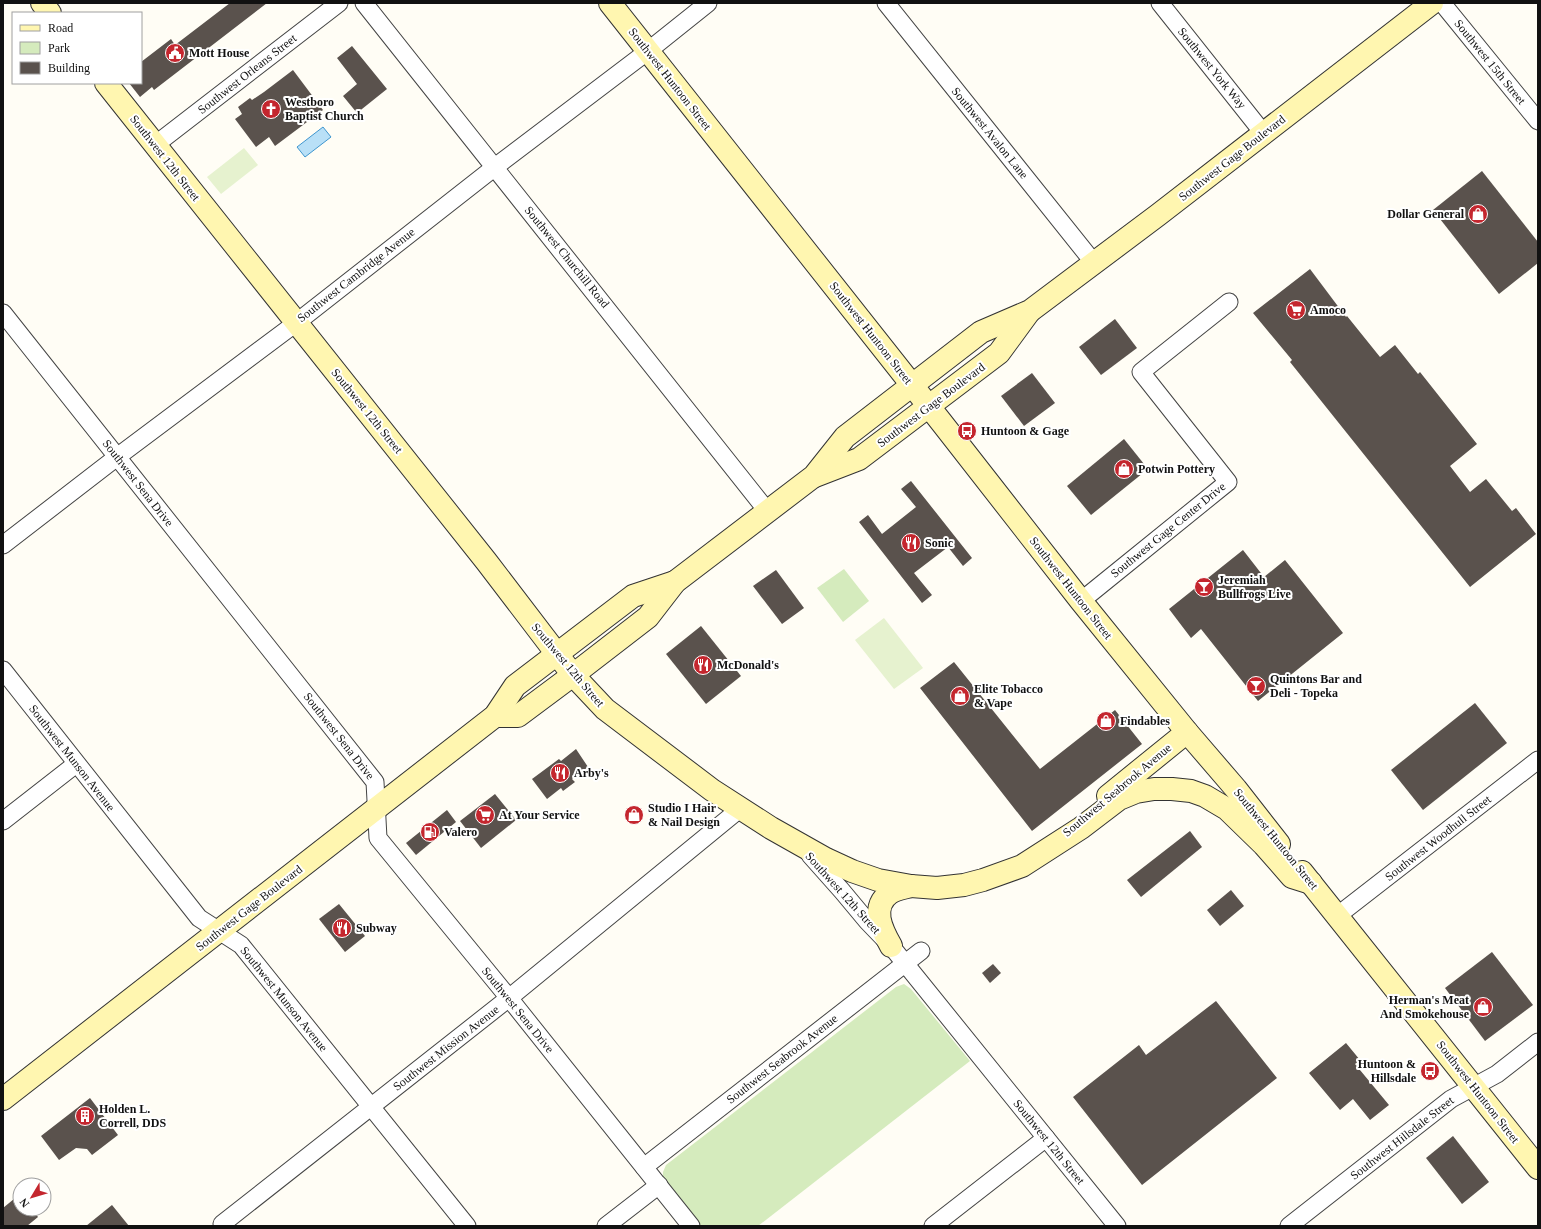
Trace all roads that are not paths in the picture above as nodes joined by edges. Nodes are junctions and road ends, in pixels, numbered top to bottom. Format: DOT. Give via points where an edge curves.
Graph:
graph roads {
  1 [pos="42,3"];
  2 [pos="339,3"];
  3 [pos="364,3"];
  4 [pos="610,3"];
  5 [pos="708,3"];
  6 [pos="886,3"];
  7 [pos="1160,3"];
  8 [pos="1432,3"];
  9 [pos="1442,3"];
  10 [pos="49,12"];
  11 [pos="648,51"];
  12 [pos="107,84"];
  13 [pos="1538,121"];
  14 [pos="1264,134"];
  15 [pos="155,145"];
  16 [pos="495,167"];
  17 [pos="1094,263"];
  18 [pos="1229,302"];
  19 [pos="1030,311"];
  20 [pos="3,313"];
  21 [pos="296,323"];
  22 [pos="912,386"];
  23 [pos="928,406"];
  24 [pos="117,457"];
  25 [pos="814,476"];
  26 [pos="768,512"];
  27 [pos="3,545"];
  28 [pos="675,582"];
  29 [pos="1081,601"];
  30 [pos="556,654"];
  31 [pos="3,670"];
  32 [pos="573,675"];
  33 [pos="495,716"];
  34 [pos="1187,732"];
  35 [pos="1538,760"];
  36 [pos="76,764"];
  37 [pos="741,808"];
  38 [pos="376,810"];
  39 [pos="3,822"];
  40 [pos="798,843"];
  41 [pos="1047,849"];
  42 [pos="1310,883"];
  43 [pos="911,886"];
  44 [pos="1337,916"];
  45 [pos="220,931"];
  46 [pos="891,946"];
  47 [pos="921,951"];
  48 [pos="905,963"];
  49 [pos="509,998"];
  50 [pos="1538,1042"];
  51 [pos="1474,1087"];
  52 [pos="3,1099"];
  53 [pos="371,1107"];
  54 [pos="1046,1138"];
  55 [pos="644,1167"];
  56 [pos="1538,1168"];
  57 [pos="659,1185"];
  58 [pos="222,1224"];
  59 [pos="466,1226"];
  60 [pos="606,1226"];
  61 [pos="692,1226"];
  62 [pos="932,1226"];
  63 [pos="1117,1226"];
  64 [pos="1289,1226"];
  1 -- 10 [label="main road"];
  2 -- 15 [label="street, Southwest Orleans Street"];
  3 -- 16 [label="street, Southwest Churchill Road"];
  4 -- 11 [label="main road, Southwest Huntoon Street"];
  5 -- 11 [label="street, Southwest Cambridge Avenue"];
  6 -- 17 [label="street, Southwest Avalon Lane"];
  7 -- 14 [label="street, Southwest York Way"];
  8 -- 14 [label="main road, Southwest Gage Boulevard"];
  9 -- 13 [label="street, Southwest 15th Street"];
  11 -- 16 [label="street, Southwest Cambridge Avenue"];
  11 -- 22 [label="main road, Southwest Huntoon Street"];
  12 -- 15 [label="main road, Southwest 12th Street"];
  14 -- 17 [label="main road, Southwest Gage Boulevard"];
  15 -- 21 [label="main road, Southwest 12th Street"];
  16 -- 21 [label="street, Southwest Cambridge Avenue"];
  16 -- 26 [label="street, Southwest Churchill Road"];
  17 -- 19 [label="main road, Southwest Gage Boulevard"];
  18 -- 29 [label="street, Southwest Gage Center Drive" via="1141,372 1228,482"];
  19 -- 22 [label="main road, Southwest Gage Boulevard" via="981,332"];
  19 -- 23 [label="main road, Southwest Gage Boulevard" via="1000,353"];
  20 -- 24 [label="street, Southwest Sena Drive"];
  21 -- 24 [label="street, Southwest Cambridge Avenue"];
  21 -- 30 [label="main road, Southwest 12th Street" via="486,561"];
  22 -- 23 [label="main road, Southwest Huntoon Street"];
  22 -- 25 [label="main road, Southwest Gage Boulevard" via="845,437"];
  23 -- 25 [label="main road, Southwest Gage Boulevard" via="859,459"];
  23 -- 29 [label="main road, Southwest Huntoon Street"];
  24 -- 27 [label="street, Southwest Cambridge Avenue"];
  24 -- 38 [label="street, Southwest Sena Drive" via="375,782"];
  25 -- 26 [label="main road, Southwest Gage Boulevard"];
  26 -- 28 [label="main road, Southwest Gage Boulevard"];
  28 -- 30 [label="main road, Southwest Gage Boulevard" via="633,596"];
  28 -- 32 [label="main road, Southwest Gage Boulevard" via="648,617"];
  29 -- 34 [label="main road, Southwest Huntoon Street"];
  30 -- 32 [label="main road, Southwest 12th Street"];
  30 -- 33 [label="main road, Southwest Gage Boulevard" via="516,686"];
  31 -- 36 [label="street, Southwest Munson Avenue"];
  32 -- 33 [label="main road, Southwest Gage Boulevard" via="518,716"];
  32 -- 37 [label="main road, Southwest 12th Street" via="605,709 706,785"];
  33 -- 38 [label="main road, Southwest Gage Boulevard"];
  34 -- 41 [label="main road, Southwest Seabrook Avenue"];
  34 -- 42 [label="main road, Southwest Huntoon Street"];
  35 -- 44 [label="street, Southwest Woodhull Street"];
  36 -- 39 [label="street"];
  36 -- 45 [label="street, Southwest Munson Avenue" via="199,918"];
  37 -- 40 [label="main road, Southwest 12th Street"];
  37 -- 49 [label="street, Southwest Mission Avenue"];
  38 -- 45 [label="main road, Southwest Gage Boulevard"];
  38 -- 49 [label="street, Southwest Sena Drive" via="378,838"];
  40 -- 43 [label="main road, Southwest Seabrook Avenue" via="852,871 878,880"];
  40 -- 46 [label="street, Southwest 12th Street"];
  41 -- 42 [label="main road, Southwest Seabrook Avenue" via="1119,799 1136,792 1172,789 1206,796 1227,809 1292,876"];
  41 -- 43 [label="main road, Southwest Seabrook Avenue" via="1022,866 983,880 937,888"];
  42 -- 44 [label="main road, Southwest Huntoon Street"];
  43 -- 46 [label="main road" via="891,893 880,907 882,930"];
  44 -- 51 [label="main road, Southwest Huntoon Street"];
  45 -- 52 [label="main road, Southwest Gage Boulevard"];
  45 -- 53 [label="street, Southwest Munson Avenue" via="242,945"];
  46 -- 48 [label="street, Southwest 12th Street"];
  47 -- 48 [label="street, Southwest Seabrook Avenue"];
  48 -- 54 [label="street, Southwest 12th Street"];
  48 -- 55 [label="street, Southwest Seabrook Avenue"];
  49 -- 53 [label="street, Southwest Mission Avenue"];
  49 -- 55 [label="street, Southwest Sena Drive"];
  50 -- 51 [label="street, Southwest Hillsdale Street" via="1497,1074"];
  51 -- 56 [label="main road, Southwest Huntoon Street"];
  51 -- 64 [label="street, Southwest Hillsdale Street" via="1451,1099"];
  53 -- 58 [label="street, Southwest Mission Avenue"];
  53 -- 59 [label="street, Southwest Munson Avenue"];
  54 -- 62 [label="street"];
  54 -- 63 [label="street, Southwest 12th Street"];
  55 -- 57 [label="street, Southwest Sena Drive"];
  57 -- 60 [label="street"];
  57 -- 61 [label="street, Southwest Sena Drive"];
}
